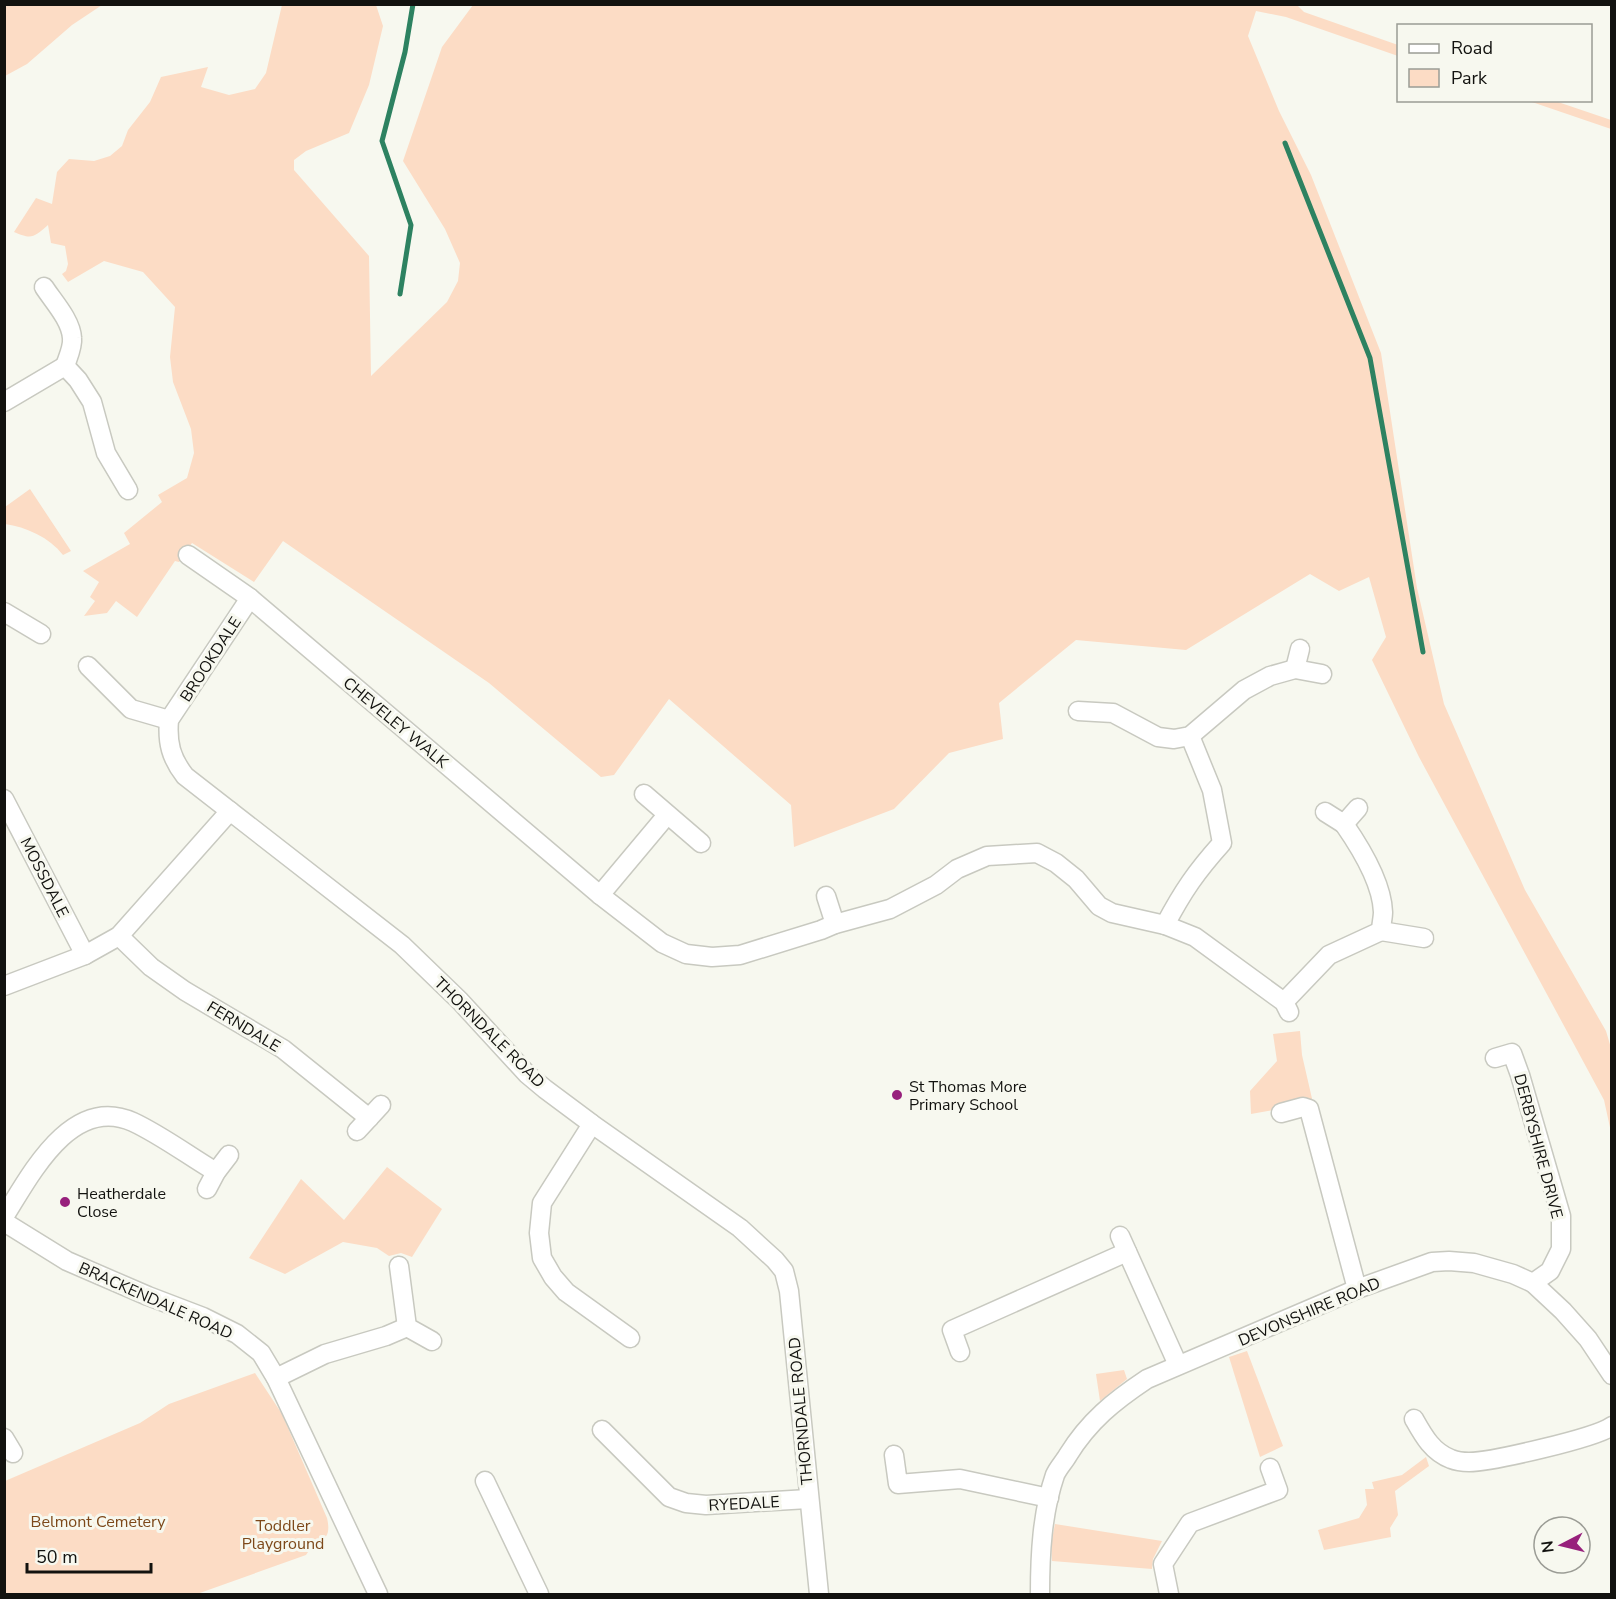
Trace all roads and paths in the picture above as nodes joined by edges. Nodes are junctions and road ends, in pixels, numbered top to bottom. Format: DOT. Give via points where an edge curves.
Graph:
graph roads {
  1 [pos="44,287"];
  2 [pos="65,366"];
  3 [pos="4,402"];
  4 [pos="128,490"];
  5 [pos="188,555"];
  6 [pos="250,598"];
  7 [pos="9,618"];
  8 [pos="41,633"];
  9 [pos="1300,649"];
  10 [pos="88,667"];
  11 [pos="1295,669"];
  12 [pos="1322,674"];
  13 [pos="1078,711"];
  14 [pos="169,720"];
  15 [pos="1190,735"];
  16 [pos="644,794"];
  17 [pos="4,799"];
  18 [pos="1358,808"];
  19 [pos="230,811"];
  20 [pos="1325,812"];
  21 [pos="667,815"];
  22 [pos="1344,824"];
  23 [pos="701,843"];
  24 [pos="600,895"];
  25 [pos="826,896"];
  26 [pos="835,924"];
  27 [pos="1165,925"];
  28 [pos="1380,931"];
  29 [pos="119,936"];
  30 [pos="1424,938"];
  31 [pos="85,955"];
  32 [pos="4,986"];
  33 [pos="1495,1058"];
  34 [pos="1281,1113"];
  35 [pos="369,1118"];
  36 [pos="592,1124"];
  37 [pos="229,1155"];
  38 [pos="216,1172"];
  39 [pos="207,1189"];
  40 [pos="4,1217"];
  41 [pos="4,1222"];
  42 [pos="399,1266"];
  43 [pos="1533,1283"];
  44 [pos="1357,1289"];
  45 [pos="407,1327"];
  46 [pos="630,1340"];
  47 [pos="432,1341"];
  48 [pos="960,1352"];
  49 [pos="1178,1365"];
  50 [pos="1611,1375"];
  51 [pos="276,1378"];
  52 [pos="1414,1418"];
  53 [pos="1611,1426"];
  54 [pos="602,1430"];
  55 [pos="894,1455"];
  56 [pos="1270,1468"];
  57 [pos="485,1481"];
  58 [pos="1049,1498"];
  59 [pos="808,1499"];
  60 [pos="378,1594"];
  61 [pos="539,1594"];
  62 [pos="819,1594"];
  63 [pos="1040,1594"];
  64 [pos="1169,1594"];
  1 -- 2 [label="street" via="72,338"];
  2 -- 3 [label="street"];
  2 -- 4 [label="street" via="92,402 106,453"];
  5 -- 6 [label="street, CHEVELEY WALK"];
  6 -- 14 [label="street, BROOKDALE"];
  6 -- 24 [label="street, CHEVELEY WALK"];
  7 -- 8 [label="street"];
  9 -- 11 [label="street"];
  10 -- 14 [label="street" via="131,709"];
  11 -- 12 [label="street"];
  11 -- 15 [label="street" via="1270,676 1244,690"];
  13 -- 15 [label="street" via="1115,705 1158,737"];
  14 -- 19 [label="street" via="168,744 176,765"];
  15 -- 27 [label="street" via="1212,790 1222,843 1182,891"];
  16 -- 21 [label="street"];
  17 -- 31 [label="street, MOSSDALE"];
  18 -- 22 [label="street"];
  19 -- 29 [label="street"];
  19 -- 36 [label="street, THORNDALE ROAD" via="402,945 527,1074"];
  20 -- 22 [label="street"];
  21 -- 23 [label="street"];
  21 -- 24 [label="street"];
  22 -- 28 [label="street" via="1376,883 1383,911"];
  24 -- 26 [label="street, CHEVELEY WALK" via="662,943 686,954 740,956"];
  25 -- 26 [label="street"];
  26 -- 27 [label="street, CHEVELEY WALK" via="890,909 987,856 1037,853 1076,879 1099,906 1112,913"];
  27 -- 28 [label="street, CHEVELEY WALK" via="1195,937 1286,1007 1329,955"];
  28 -- 30 [label="street"];
  29 -- 31 [label="street"];
  29 -- 35 [label="street, FERNDALE" via="151,968 283,1049"];
  31 -- 32 [label="street"];
  33 -- 43 [label="street, DERBYSHIRE DRIVE" via="1512,1053 1561,1216 1561,1249 1550,1271"];
  34 -- 44 [label="street" via="1310,1109"];
  36 -- 46 [label="street" via="542,1203 542,1258 566,1292"];
  36 -- 59 [label="street, THORNDALE ROAD" via="740,1228 784,1271"];
  37 -- 38 [label="street"];
  38 -- 39 [label="street"];
  38 -- 40 [label="street" via="131,1122 97,1118 78,1124 60,1137"];
  41 -- 51 [label="street, BRACKENDALE ROAD" via="67,1261 237,1334 261,1353"];
  42 -- 45 [label="street"];
  43 -- 44 [label="street, DEVONSHIRE ROAD" via="1474,1263 1449,1261 1432,1262"];
  43 -- 50 [label="street, DEVONSHIRE ROAD" via="1588,1340"];
  44 -- 49 [label="street, DEVONSHIRE ROAD"];
  45 -- 47 [label="street"];
  45 -- 51 [label="street" via="325,1354"];
  48 -- 49 [label="street" via="952,1330 1124,1244"];
  49 -- 58 [label="street, DEVONSHIRE ROAD" via="1148,1378 1091,1423 1056,1472"];
  51 -- 60 [label="street, BRACKENDALE ROAD"];
  52 -- 53 [label="street" via="1439,1453 1469,1462 1556,1444"];
  54 -- 59 [label="street, RYEDALE" via="669,1497 686,1503 706,1506"];
  55 -- 58 [label="street" via="898,1484 960,1479"];
  56 -- 64 [label="street" via="1278,1490 1190,1523 1163,1564"];
  57 -- 61 [label="street"];
  58 -- 63 [label="street, DEVONSHIRE ROAD" via="1040,1555"];
  59 -- 62 [label="street, THORNDALE ROAD"];
}
